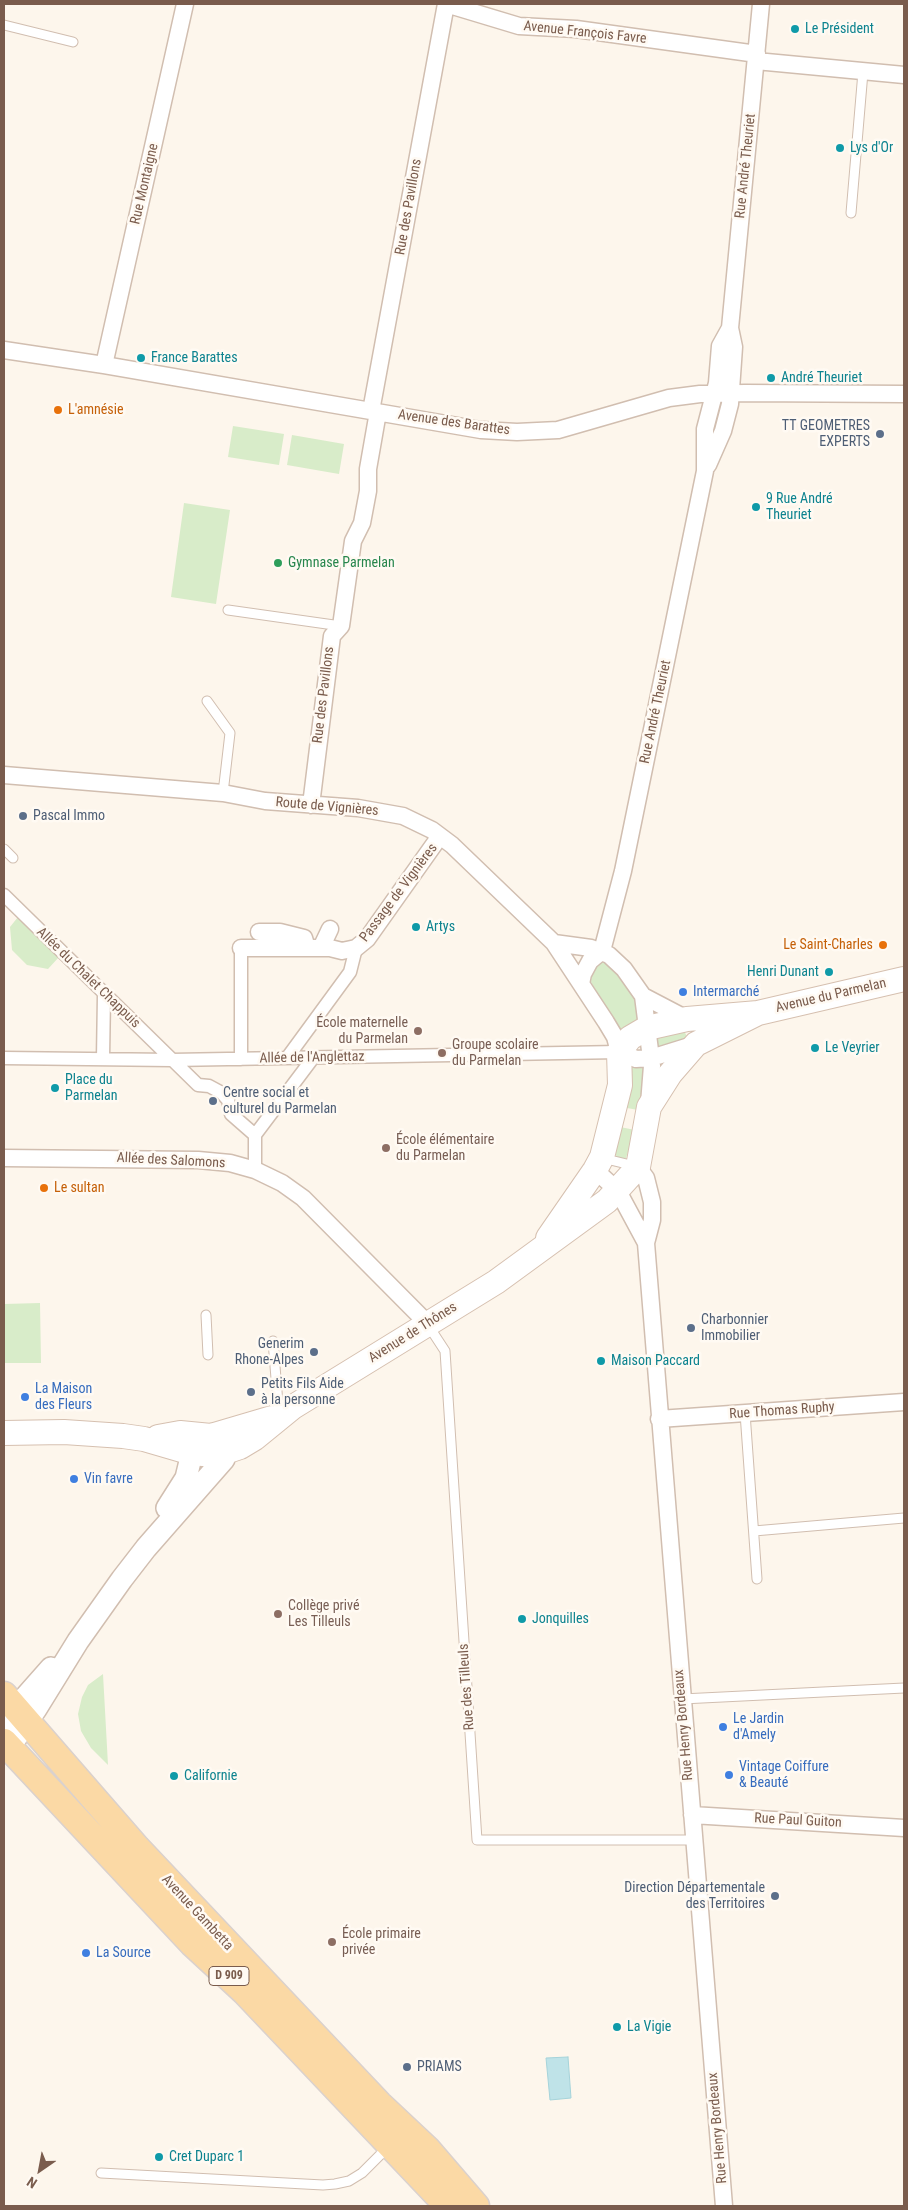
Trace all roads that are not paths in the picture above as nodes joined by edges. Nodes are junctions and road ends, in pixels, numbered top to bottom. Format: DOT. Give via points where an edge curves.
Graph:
graph roads {
  1 [pos="186,4"];
  2 [pos="446,4"];
  3 [pos="762,4"];
  4 [pos="4,25"];
  5 [pos="73,42"];
  6 [pos="756,57"];
  7 [pos="864,72"];
  8 [pos="904,75"];
  9 [pos="850,213"];
  10 [pos="730,328"];
  11 [pos="4,350"];
  12 [pos="104,365"];
  13 [pos="731,393"];
  14 [pos="713,394"];
  15 [pos="904,394"];
  16 [pos="374,411"];
  17 [pos="705,471"];
  18 [pos="228,610"];
  19 [pos="341,626"];
  20 [pos="207,701"];
  21 [pos="4,775"];
  22 [pos="223,793"];
  23 [pos="311,805"];
  24 [pos="440,836"];
  25 [pos="4,850"];
  26 [pos="12,858"];
  27 [pos="4,895"];
  28 [pos="330,929"];
  29 [pos="259,932"];
  30 [pos="554,943"];
  31 [pos="241,948"];
  32 [pos="314,948"];
  33 [pos="356,948"];
  34 [pos="602,951"];
  35 [pos="904,979"];
  36 [pos="581,984"];
  37 [pos="104,995"];
  38 [pos="643,996"];
  39 [pos="758,1013"];
  40 [pos="687,1019"];
  41 [pos="647,1028"];
  42 [pos="696,1044"];
  43 [pos="619,1052"];
  44 [pos="4,1058"];
  45 [pos="103,1058"];
  46 [pos="241,1058"];
  47 [pos="287,1058"];
  48 [pos="313,1058"];
  49 [pos="651,1058"];
  50 [pos="172,1060"];
  51 [pos="649,1107"];
  52 [pos="255,1135"];
  53 [pos="4,1158"];
  54 [pos="599,1164"];
  55 [pos="638,1167"];
  56 [pos="255,1170"];
  57 [pos="618,1192"];
  58 [pos="646,1243"];
  59 [pos="543,1245"];
  60 [pos="206,1315"];
  61 [pos="428,1324"];
  62 [pos="273,1341"];
  63 [pos="208,1355"];
  64 [pos="904,1402"];
  65 [pos="745,1414"];
  66 [pos="279,1416"];
  67 [pos="659,1419"];
  68 [pos="4,1433"];
  69 [pos="223,1443"];
  70 [pos="193,1444"];
  71 [pos="904,1518"];
  72 [pos="754,1531"];
  73 [pos="146,1548"];
  74 [pos="757,1578"];
  75 [pos="904,1688"];
  76 [pos="682,1699"];
  77 [pos="9,1726"];
  78 [pos="692,1815"];
  79 [pos="904,1828"];
  80 [pos="694,1840"];
  81 [pos="390,2144"];
  82 [pos="101,2173"];
  83 [pos="448,2206"];
  84 [pos="476,2206"];
  85 [pos="724,2206"];
  1 -- 12 [label="street, Rue Montaigne"];
  2 -- 6 [label="street, Avenue François Favre" via="526,27 576,29"];
  2 -- 16 [label="street, Rue des Pavillons"];
  3 -- 6 [label="street, Rue André Theuriet"];
  4 -- 5 [label="lane"];
  6 -- 7 [label="street, Avenue François Favre"];
  6 -- 10 [label="street, Rue André Theuriet"];
  7 -- 8 [label="street, Avenue François Favre"];
  7 -- 9 [label="lane"];
  10 -- 13 [label="street, Rue André Theuriet" via="734,346"];
  10 -- 14 [label="street, Rue André Theuriet" via="720,346"];
  11 -- 12 [label="street, Avenue des Barattes"];
  12 -- 16 [label="street, Avenue des Barattes"];
  13 -- 14 [label="street, Avenue des Barattes"];
  13 -- 15 [label="street, Avenue des Barattes"];
  13 -- 17 [label="street, Rue André Theuriet" via="723,431"];
  14 -- 16 [label="street, Avenue des Barattes" via="669,398 546,432 481,430"];
  14 -- 17 [label="street, Rue André Theuriet" via="705,429"];
  16 -- 19 [label="street, Rue des Pavillons" via="368,490 362,523 353,541"];
  17 -- 34 [label="street, Rue André Theuriet" via="623,871"];
  18 -- 19 [label="lane"];
  19 -- 23 [label="street, Rue des Pavillons" via="332,636"];
  20 -- 22 [label="lane" via="230,732"];
  21 -- 22 [label="street, Route de Vignières"];
  22 -- 23 [label="street, Route de Vignières"];
  23 -- 24 [label="street, Route de Vignières" via="394,813"];
  24 -- 30 [label="street, Route de Vignières"];
  24 -- 33 [label="street, Passage de Vignières" via="367,939"];
  25 -- 26 [label="lane"];
  27 -- 37 [label="street, Allée du Chalet Chappuis"];
  28 -- 32 [label="street"];
  29 -- 32 [label="street" via="280,932 304,938"];
  30 -- 34 [label="street"];
  30 -- 36 [label="street, Route de Vignières"];
  31 -- 32 [label="street, Passage de Vignières"];
  31 -- 46 [label="street"];
  32 -- 33 [label="street, Passage de Vignières" via="342,951"];
  33 -- 47 [label="street, Passage de Vignières" via="350,972"];
  34 -- 36 [label="street" via="590,961"];
  34 -- 38 [label="street" via="618,961"];
  35 -- 39 [label="main road, Avenue du Parmelan"];
  36 -- 43 [label="street, Route de Vignières" via="615,1037"];
  37 -- 45 [label="street"];
  37 -- 50 [label="street, Allée du Chalet Chappuis"];
  38 -- 40 [label="street"];
  38 -- 41 [label="street"];
  39 -- 40 [label="main road"];
  39 -- 42 [label="main road"];
  40 -- 41 [label="main road"];
  41 -- 43 [label="main road" via="630,1038"];
  41 -- 49 [label="street"];
  42 -- 49 [label="street"];
  42 -- 51 [label="main road" via="670,1074"];
  43 -- 48 [label="street, Allée de l'Anglettaz"];
  43 -- 49 [label="street" via="636,1058"];
  43 -- 54 [label="main road" via="620,1085"];
  44 -- 45 [label="street, Allée de l'Anglettaz"];
  45 -- 50 [label="street, Allée de l'Anglettaz"];
  46 -- 47 [label="street, Allée de l'Anglettaz"];
  46 -- 50 [label="street, Allée de l'Anglettaz"];
  47 -- 48 [label="street, Allée de l'Anglettaz"];
  48 -- 52 [label="street"];
  49 -- 51 [label="street"];
  50 -- 52 [label="street, Allée du Chalet Chappuis" via="198,1085 222,1093 228,1100 231,1114"];
  51 -- 55 [label="main road"];
  52 -- 56 [label="street"];
  53 -- 56 [label="street, Allée des Salomons" via="215,1161"];
  54 -- 55 [label="lane"];
  54 -- 57 [label="street, Rue Henry Bordeaux"];
  54 -- 59 [label="main road"];
  55 -- 57 [label="main road"];
  55 -- 58 [label="street, Rue Henry Bordeaux" via="646,1178 652,1202 652,1220"];
  56 -- 61 [label="street, Allée des Salomons" via="303,1198"];
  57 -- 58 [label="street, Rue Henry Bordeaux"];
  57 -- 59 [label="main road"];
  58 -- 67 [label="street, Rue Henry Bordeaux"];
  59 -- 61 [label="main road, Avenue de Thônes" via="496,1282"];
  60 -- 63 [label="lane"];
  61 -- 66 [label="main road, Avenue de Thônes"];
  61 -- 80 [label="lane, Rue des Tilleuls" via="445,1351 477,1840"];
  62 -- 66 [label="lane"];
  64 -- 65 [label="street, Rue Thomas Ruphy"];
  65 -- 67 [label="street, Rue Thomas Ruphy"];
  65 -- 72 [label="lane"];
  66 -- 69 [label="main road, Avenue de Thônes" via="240,1447"];
  67 -- 76 [label="street, Rue Henry Bordeaux"];
  68 -- 70 [label="main road, Avenue de Thônes" via="64,1432"];
  69 -- 70 [label="main road, Avenue de Thônes"];
  69 -- 73 [label="street" via="224,1458"];
  70 -- 73 [label="street" via="186,1478"];
  71 -- 72 [label="lane"];
  72 -- 74 [label="lane"];
  73 -- 77 [label="street" via="78,1641 32,1687"];
  75 -- 76 [label="lane"];
  76 -- 78 [label="street, Rue Henry Bordeaux"];
  77 -- 81 [label="main road, Avenue Gambetta / D 909" via="193,1944 245,1992"];
  77 -- 84 [label="main road, Avenue Gambetta / D 909" via="80,1784 278,1998 379,2104 427,2149"];
  78 -- 79 [label="street, Rue Paul Guiton"];
  78 -- 80 [label="street, Rue Henry Bordeaux"];
  80 -- 85 [label="street, Rue Henry Bordeaux"];
  81 -- 82 [label="lane" via="362,2173 349,2181 335,2184"];
  81 -- 83 [label="main road, Avenue Gambetta / D 909"];
}
